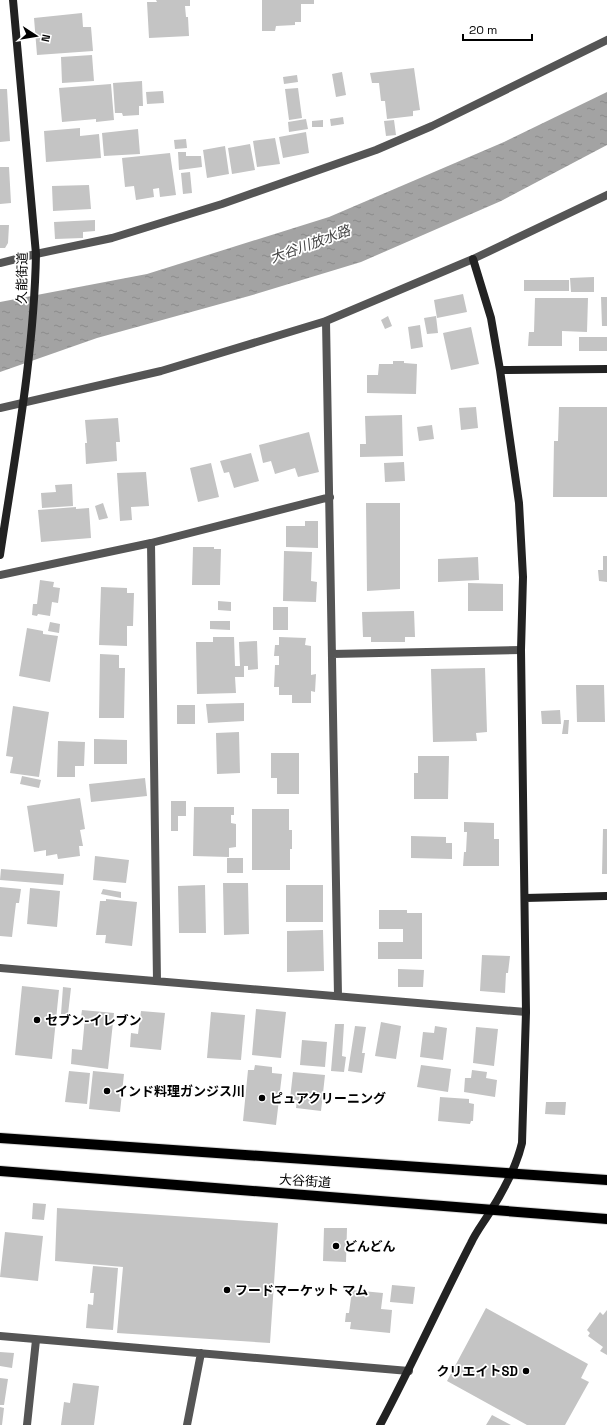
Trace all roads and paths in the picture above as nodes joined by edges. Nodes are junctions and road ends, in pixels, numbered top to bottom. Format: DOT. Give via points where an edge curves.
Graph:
graph roads {
  1 [pos="13,0"];
  2 [pos="607,40"];
  3 [pos="607,195"];
  4 [pos="36,254"];
  5 [pos="473,259"];
  6 [pos="0,263"];
  7 [pos="326,321"];
  8 [pos="607,369"];
  9 [pos="500,370"];
  10 [pos="23,402"];
  11 [pos="0,408"];
  12 [pos="330,498"];
  13 [pos="151,543"];
  14 [pos="0,555"];
  15 [pos="0,575"];
  16 [pos="521,650"];
  17 [pos="332,654"];
  18 [pos="607,896"];
  19 [pos="525,898"];
  20 [pos="0,968"];
  21 [pos="157,981"];
  22 [pos="338,996"];
  23 [pos="526,1012"];
  24 [pos="0,1138"];
  25 [pos="0,1171"];
  26 [pos="512,1174"];
  27 [pos="607,1180"];
  28 [pos="492,1209"];
  29 [pos="607,1219"];
  30 [pos="0,1336"];
  31 [pos="36,1340"];
  32 [pos="201,1353"];
  33 [pos="408,1371"];
  34 [pos="28,1425"];
  35 [pos="187,1425"];
  36 [pos="380,1425"];
  1 -- 4 [label="street, 久能街道"];
  2 -- 4 [label="street" via="432,126 376,150 222,204 112,238"];
  3 -- 5 [label="street"];
  4 -- 6 [label="street"];
  4 -- 10 [label="street, 久能街道" via="33,313"];
  5 -- 7 [label="street"];
  5 -- 9 [label="street" via="491,318"];
  7 -- 10 [label="street" via="161,371"];
  7 -- 12 [label="street"];
  8 -- 9 [label="street"];
  9 -- 16 [label="street" via="519,503 523,577"];
  10 -- 11 [label="street"];
  10 -- 14 [label="street, 久能街道"];
  12 -- 13 [label="street"];
  12 -- 17 [label="street"];
  13 -- 15 [label="street"];
  13 -- 21 [label="street"];
  16 -- 17 [label="street"];
  16 -- 19 [label="street"];
  17 -- 22 [label="street"];
  18 -- 19 [label="street"];
  19 -- 23 [label="street"];
  20 -- 21 [label="street"];
  21 -- 22 [label="street"];
  22 -- 23 [label="street"];
  23 -- 26 [label="street" via="522,1143"];
  24 -- 26 [label="main road, 大谷街道"];
  25 -- 28 [label="main road, 大谷街道"];
  26 -- 27 [label="main road, 大谷街道"];
  26 -- 28 [label="street"];
  28 -- 29 [label="main road, 大谷街道"];
  28 -- 33 [label="street" via="472,1241"];
  30 -- 31 [label="street"];
  31 -- 32 [label="street"];
  31 -- 34 [label="street"];
  32 -- 33 [label="street"];
  32 -- 35 [label="street"];
  33 -- 36 [label="street"];
}
